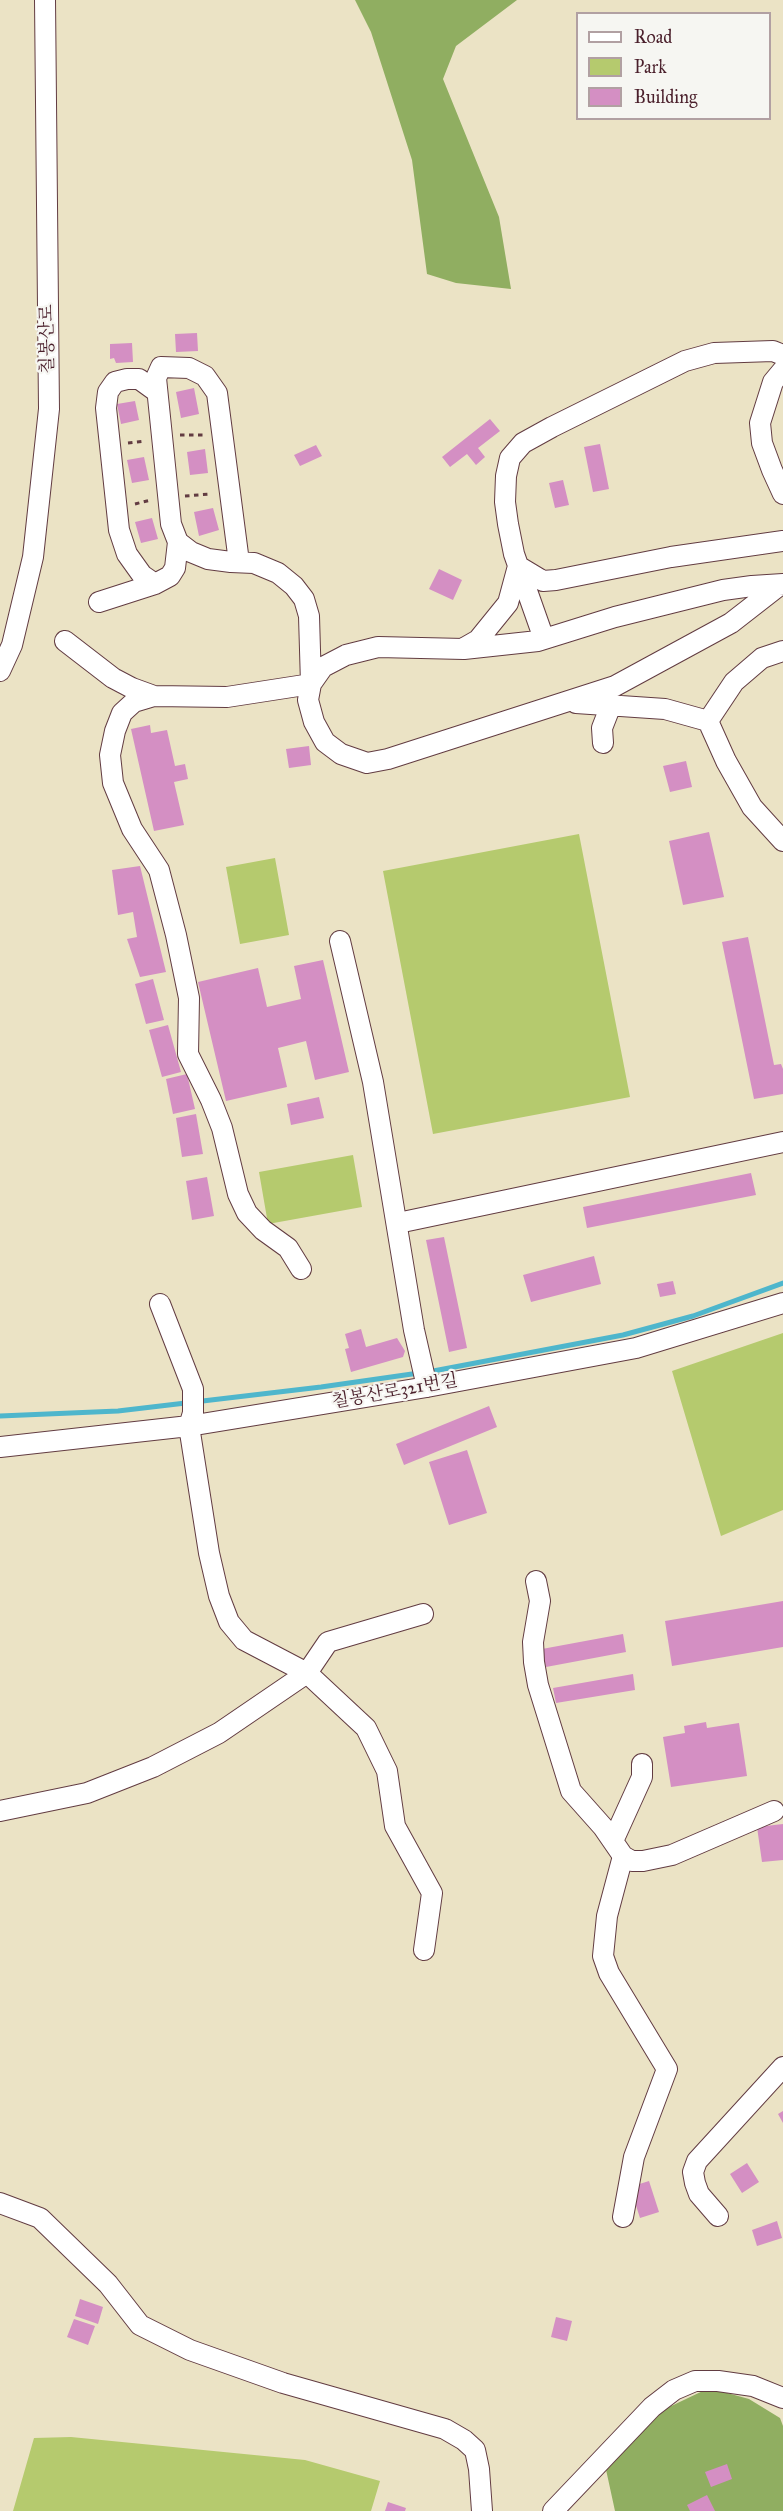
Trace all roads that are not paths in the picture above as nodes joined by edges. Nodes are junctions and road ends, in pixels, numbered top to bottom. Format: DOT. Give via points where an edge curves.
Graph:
graph roads {
  1 [pos="45,0"];
  2 [pos="783,356"];
  3 [pos="783,370"];
  4 [pos="157,392"];
  5 [pos="783,494"];
  6 [pos="783,541"];
  7 [pos="178,542"];
  8 [pos="239,562"];
  9 [pos="518,566"];
  10 [pos="154,584"];
  11 [pos="781,585"];
  12 [pos="99,602"];
  13 [pos="544,639"];
  14 [pos="64,641"];
  15 [pos="464,649"];
  16 [pos="780,655"];
  17 [pos="0,671"];
  18 [pos="311,684"];
  19 [pos="154,696"];
  20 [pos="564,702"];
  21 [pos="611,705"];
  22 [pos="708,722"];
  23 [pos="603,743"];
  24 [pos="783,841"];
  25 [pos="340,941"];
  26 [pos="783,1142"];
  27 [pos="398,1223"];
  28 [pos="301,1269"];
  29 [pos="783,1303"];
  30 [pos="160,1304"];
  31 [pos="427,1387"];
  32 [pos="191,1419"];
  33 [pos="0,1447"];
  34 [pos="536,1581"];
  35 [pos="423,1614"];
  36 [pos="307,1673"];
  37 [pos="642,1764"];
  38 [pos="0,1811"];
  39 [pos="774,1811"];
  40 [pos="618,1849"];
  41 [pos="424,1950"];
  42 [pos="783,2067"];
  43 [pos="0,2203"];
  44 [pos="624,2217"];
  45 [pos="718,2217"];
  46 [pos="783,2398"];
  47 [pos="482,2511"];
  48 [pos="553,2511"];
  1 -- 17 [label="street, 칠봉산로" via="49,409 33,557 12,645"];
  2 -- 9 [label="street" via="773,351 714,352 685,361 523,443 510,458 506,476 507,524"];
  3 -- 5 [label="street" via="773,382 760,423 762,443"];
  4 -- 7 [label="street" via="171,524"];
  4 -- 8 [label="street" via="156,378 161,367 176,366 205,376 217,393"];
  4 -- 10 [label="street" via="139,379 115,381 108,392 106,408 120,530 127,554"];
  6 -- 9 [label="street" via="671,557 556,580 543,581"];
  7 -- 8 [label="street" via="208,559"];
  7 -- 10 [label="street" via="175,568 170,576"];
  8 -- 18 [label="street" via="254,563 278,573 304,599 309,616"];
  9 -- 13 [label="street"];
  9 -- 15 [label="street" via="508,603 478,640"];
  10 -- 12 [label="street"];
  11 -- 13 [label="street" via="723,590"];
  11 -- 20 [label="street" via="731,623 615,686"];
  13 -- 15 [label="street"];
  14 -- 19 [label="street" via="113,678"];
  15 -- 18 [label="street" via="378,647 346,655 323,667"];
  16 -- 22 [label="street" via="762,658 734,682"];
  18 -- 19 [label="street" via="227,697"];
  18 -- 20 [label="street" via="308,700 325,742 341,754 367,763"];
  19 -- 28 [label="street" via="135,702 122,713 110,755 113,783 132,829 159,870 189,998 188,1054 222,1128 238,1194 247,1213 288,1248"];
  20 -- 21 [label="street"];
  21 -- 22 [label="street" via="665,709"];
  21 -- 23 [label="street" via="602,728"];
  22 -- 24 [label="street" via="752,807"];
  25 -- 27 [label="street" via="373,1082"];
  26 -- 27 [label="street"];
  27 -- 31 [label="street"];
  29 -- 31 [label="street, 칠봉산로321번길" via="636,1348"];
  30 -- 32 [label="street" via="193,1389"];
  31 -- 32 [label="street, 칠봉산로321번길"];
  32 -- 33 [label="street, 칠봉산로321번길"];
  32 -- 36 [label="street" via="209,1553 229,1622 244,1640"];
  34 -- 40 [label="street" via="540,1601 533,1642 538,1685 571,1791"];
  35 -- 36 [label="street" via="328,1642"];
  36 -- 38 [label="street" via="219,1733 153,1767 87,1793"];
  36 -- 41 [label="street" via="366,1728 387,1771 395,1826 432,1893"];
  37 -- 40 [label="street" via="642,1777"];
  39 -- 40 [label="street" via="672,1855 632,1861"];
  40 -- 44 [label="street" via="603,1956 609,1973 668,2069 634,2157"];
  42 -- 45 [label="street" via="697,2161 694,2183"];
  43 -- 47 [label="street" via="40,2218 108,2284 140,2325 190,2350 283,2383 446,2429 464,2440 475,2451"];
  46 -- 48 [label="street" via="753,2385 695,2381 674,2390 652,2407"];
}
